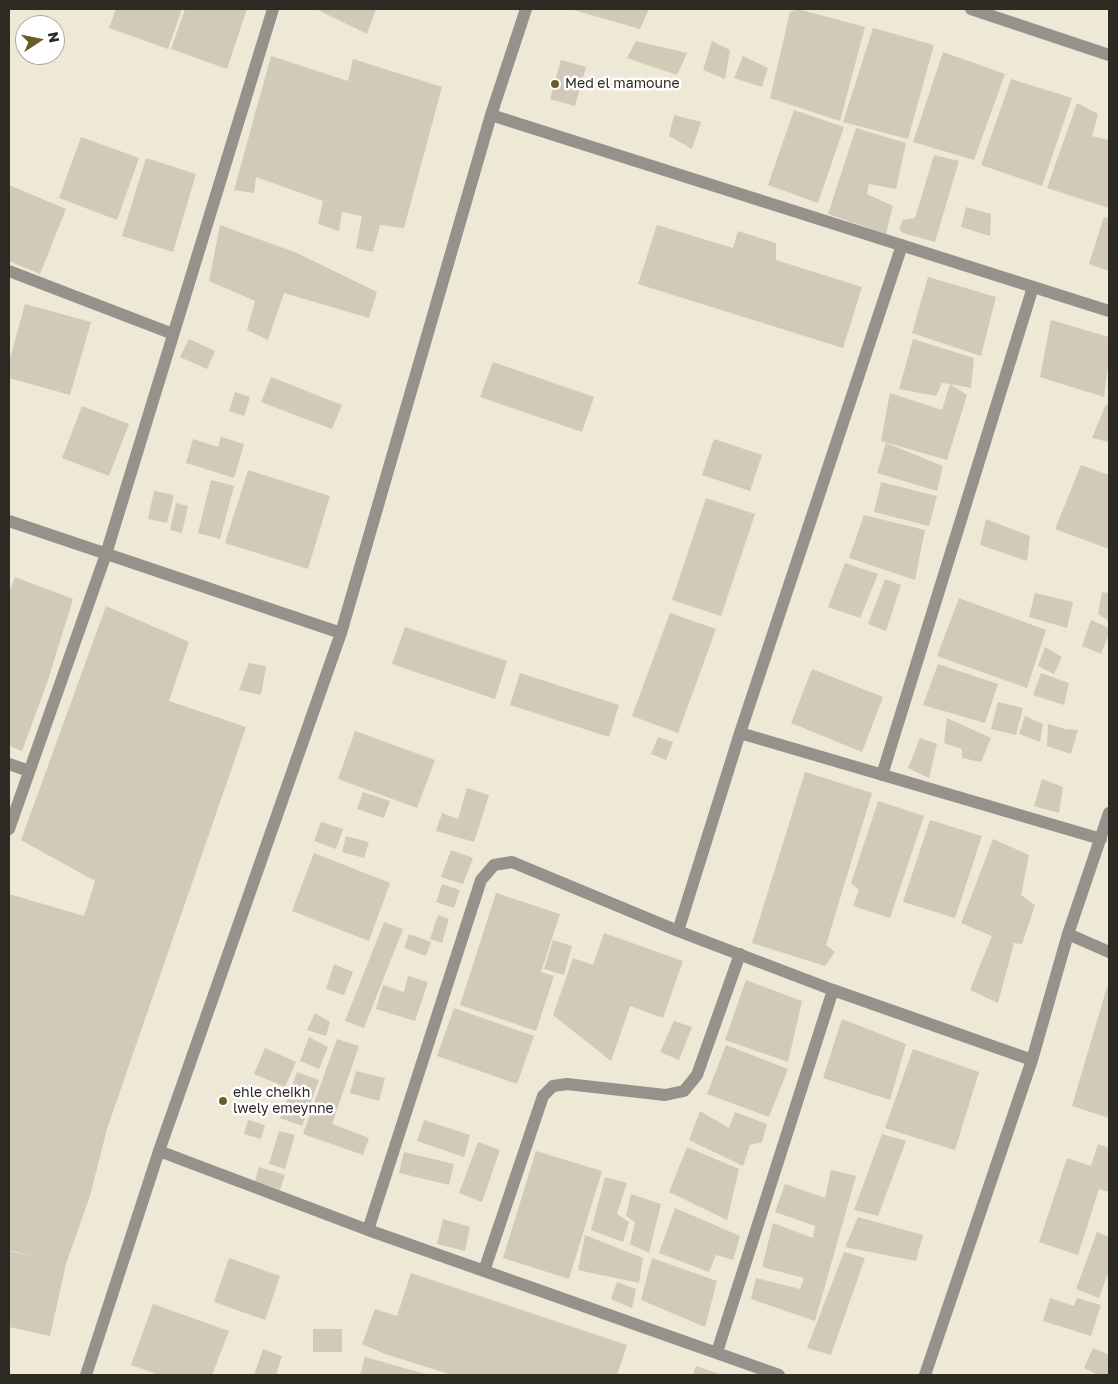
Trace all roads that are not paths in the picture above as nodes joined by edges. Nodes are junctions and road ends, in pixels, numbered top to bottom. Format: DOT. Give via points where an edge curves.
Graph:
graph roads {
  1 [pos="273,9"];
  2 [pos="526,9"];
  3 [pos="970,9"];
  4 [pos="1109,55"];
  5 [pos="491,115"];
  6 [pos="902,245"];
  7 [pos="9,271"];
  8 [pos="1033,287"];
  9 [pos="1109,311"];
  10 [pos="173,334"];
  11 [pos="9,521"];
  12 [pos="106,554"];
  13 [pos="340,634"];
  14 [pos="740,733"];
  15 [pos="9,764"];
  16 [pos="28,771"];
  17 [pos="882,774"];
  18 [pos="1109,813"];
  19 [pos="9,829"];
  20 [pos="1101,839"];
  21 [pos="678,931"];
  22 [pos="1068,934"];
  23 [pos="1109,952"];
  24 [pos="740,954"];
  25 [pos="833,990"];
  26 [pos="1032,1060"];
  27 [pos="159,1151"];
  28 [pos="368,1230"];
  29 [pos="484,1271"];
  30 [pos="717,1352"];
  31 [pos="86,1375"];
  32 [pos="779,1375"];
  33 [pos="924,1375"];
  1 -- 10 [label="street"];
  2 -- 5 [label="street"];
  3 -- 4 [label="street"];
  5 -- 6 [label="street"];
  5 -- 13 [label="street"];
  6 -- 8 [label="street"];
  6 -- 14 [label="street"];
  7 -- 10 [label="street"];
  8 -- 9 [label="street"];
  8 -- 17 [label="street"];
  10 -- 12 [label="street"];
  11 -- 12 [label="street"];
  12 -- 13 [label="street"];
  12 -- 16 [label="street"];
  13 -- 27 [label="street"];
  14 -- 17 [label="street"];
  14 -- 21 [label="street"];
  15 -- 16 [label="street"];
  16 -- 19 [label="street"];
  17 -- 20 [label="street"];
  18 -- 20 [label="street"];
  20 -- 22 [label="street"];
  21 -- 24 [label="street"];
  21 -- 28 [label="street" via="512,862 494,865 481,880"];
  22 -- 23 [label="street"];
  22 -- 26 [label="street"];
  24 -- 25 [label="street"];
  24 -- 29 [label="street" via="697,1075 684,1091 665,1095 567,1084 553,1086 543,1096"];
  25 -- 26 [label="street"];
  25 -- 30 [label="street"];
  26 -- 33 [label="street"];
  27 -- 28 [label="street"];
  27 -- 31 [label="street"];
  28 -- 29 [label="street"];
  29 -- 30 [label="street"];
  30 -- 32 [label="street"];
}
